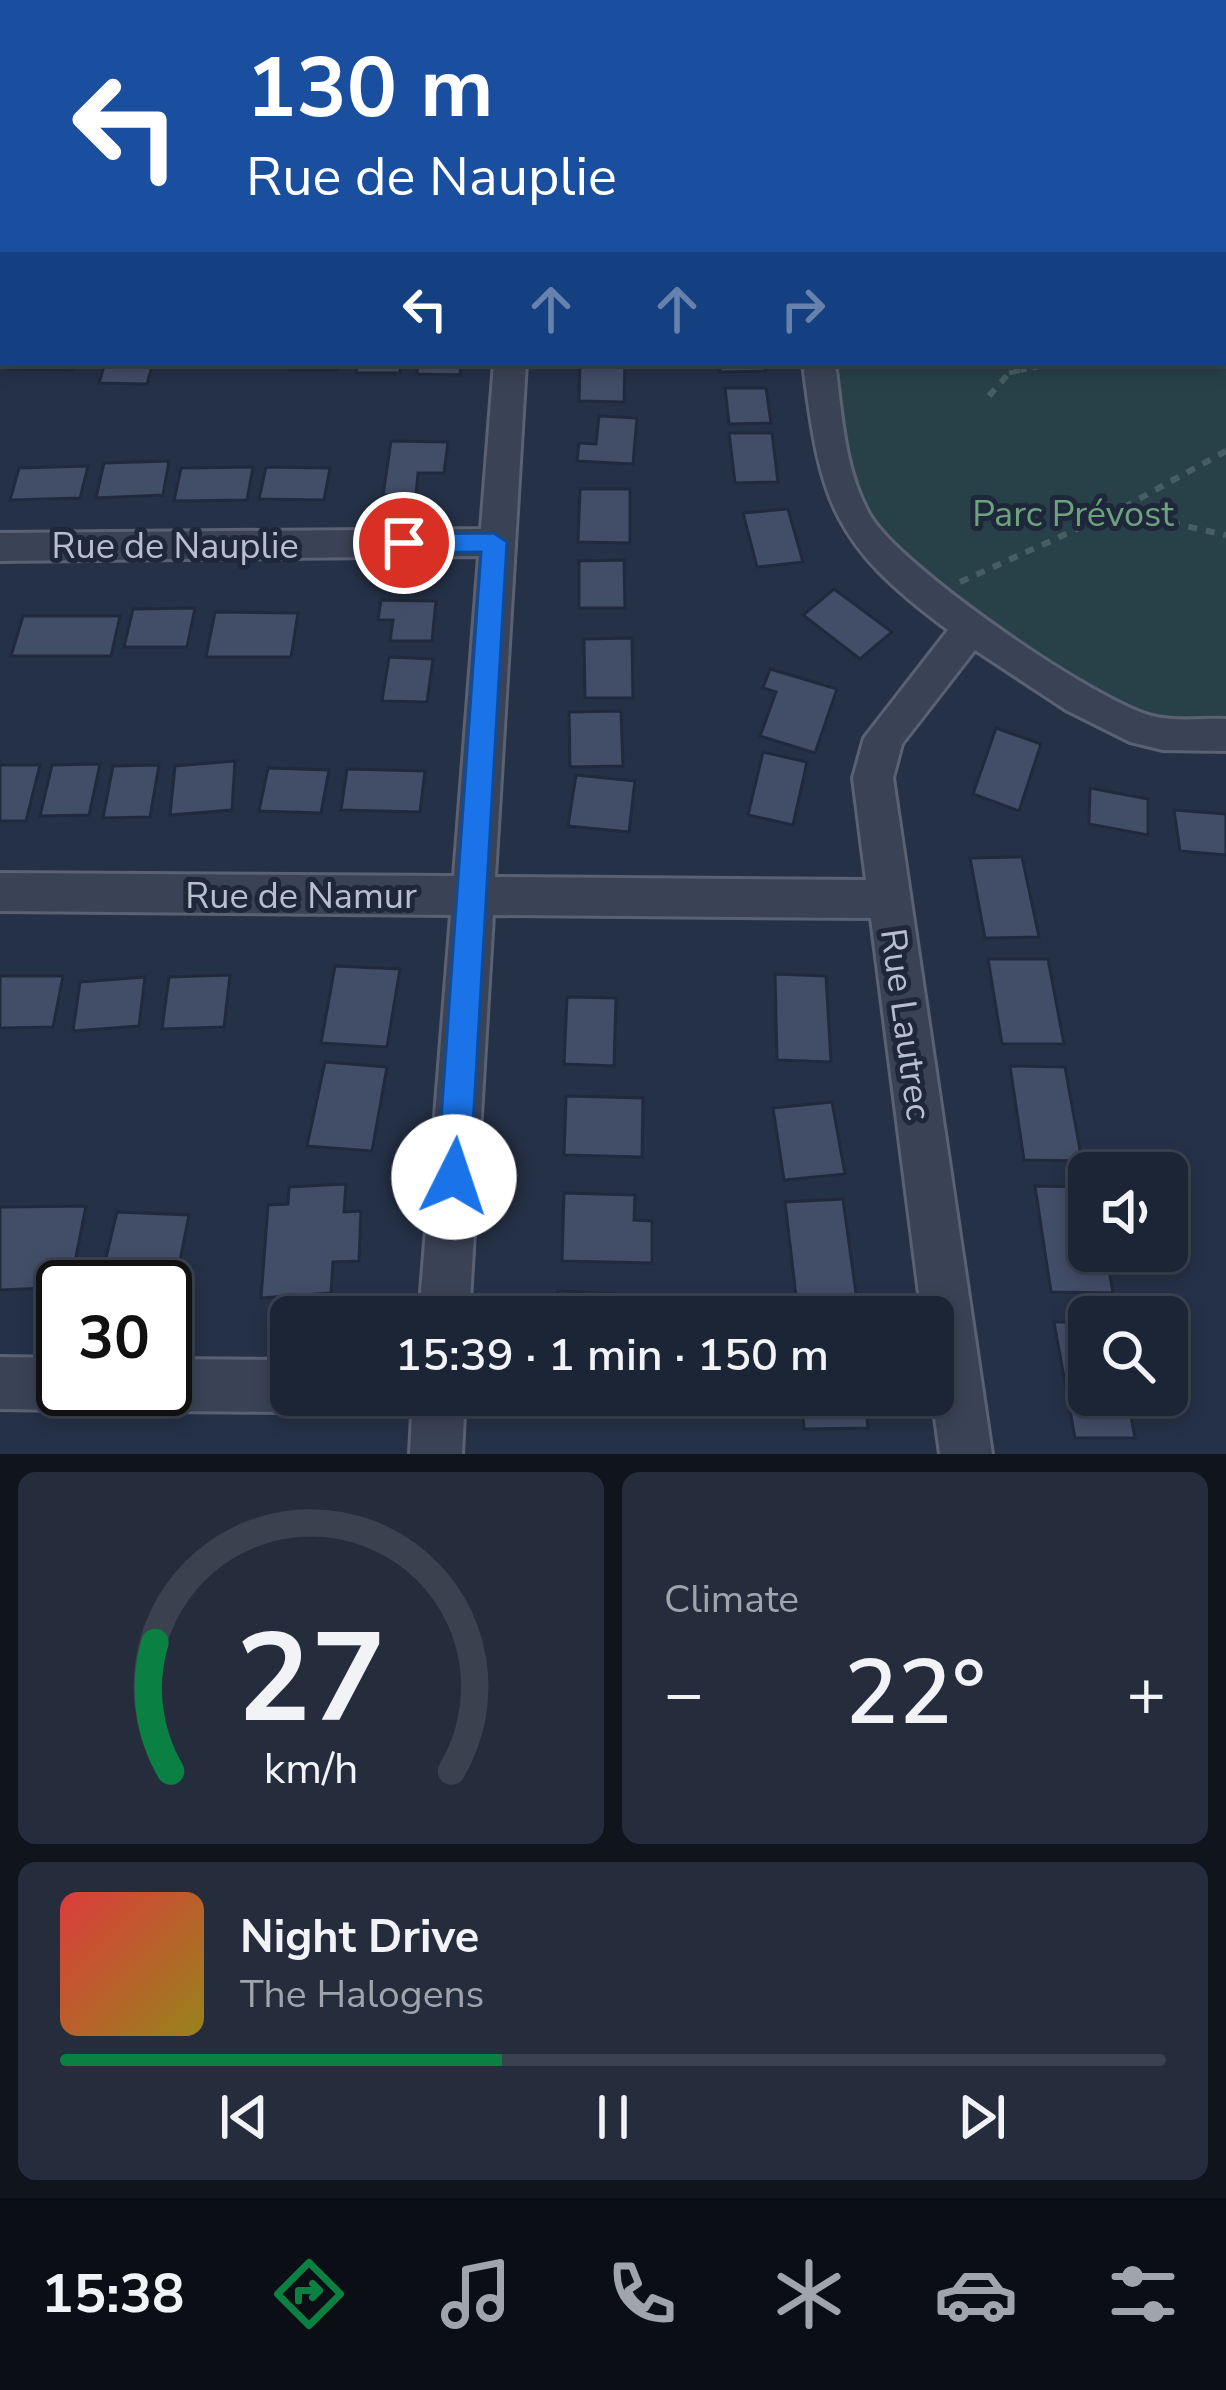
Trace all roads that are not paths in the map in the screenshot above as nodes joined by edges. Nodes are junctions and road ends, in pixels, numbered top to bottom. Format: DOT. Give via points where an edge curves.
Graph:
graph roads {
  1 [pos="510,366"];
  2 [pos="819,366"];
  3 [pos="494,542"];
  4 [pos="0,547"];
  5 [pos="973,625"];
  6 [pos="1226,735"];
  7 [pos="0,892"];
  8 [pos="472,896"];
  9 [pos="889,899"];
  10 [pos="445,1296"];
  11 [pos="0,1383"];
  12 [pos="36,1384"];
  13 [pos="192,1385"];
  14 [pos="270,1386"];
  15 [pos="438,1416"];
  16 [pos="436,1454"];
  17 [pos="967,1454"];
  1 -- 3 [label="street"];
  2 -- 5 [label="street" via="834,466 858,528 890,566"];
  3 -- 4 [label="street, Rue de Nauplie"];
  3 -- 8 [label="street"];
  5 -- 6 [label="street" via="1097,712 1148,732"];
  5 -- 9 [label="street, Rue Lautrec" via="884,738 873,778"];
  7 -- 8 [label="street, Rue de Namur"];
  8 -- 9 [label="street, Rue de Namur"];
  8 -- 10 [label="street"];
  9 -- 17 [label="street, Rue Lautrec"];
  11 -- 12 [label="street"];
  13 -- 14 [label="street"];
  15 -- 16 [label="street"];
}
